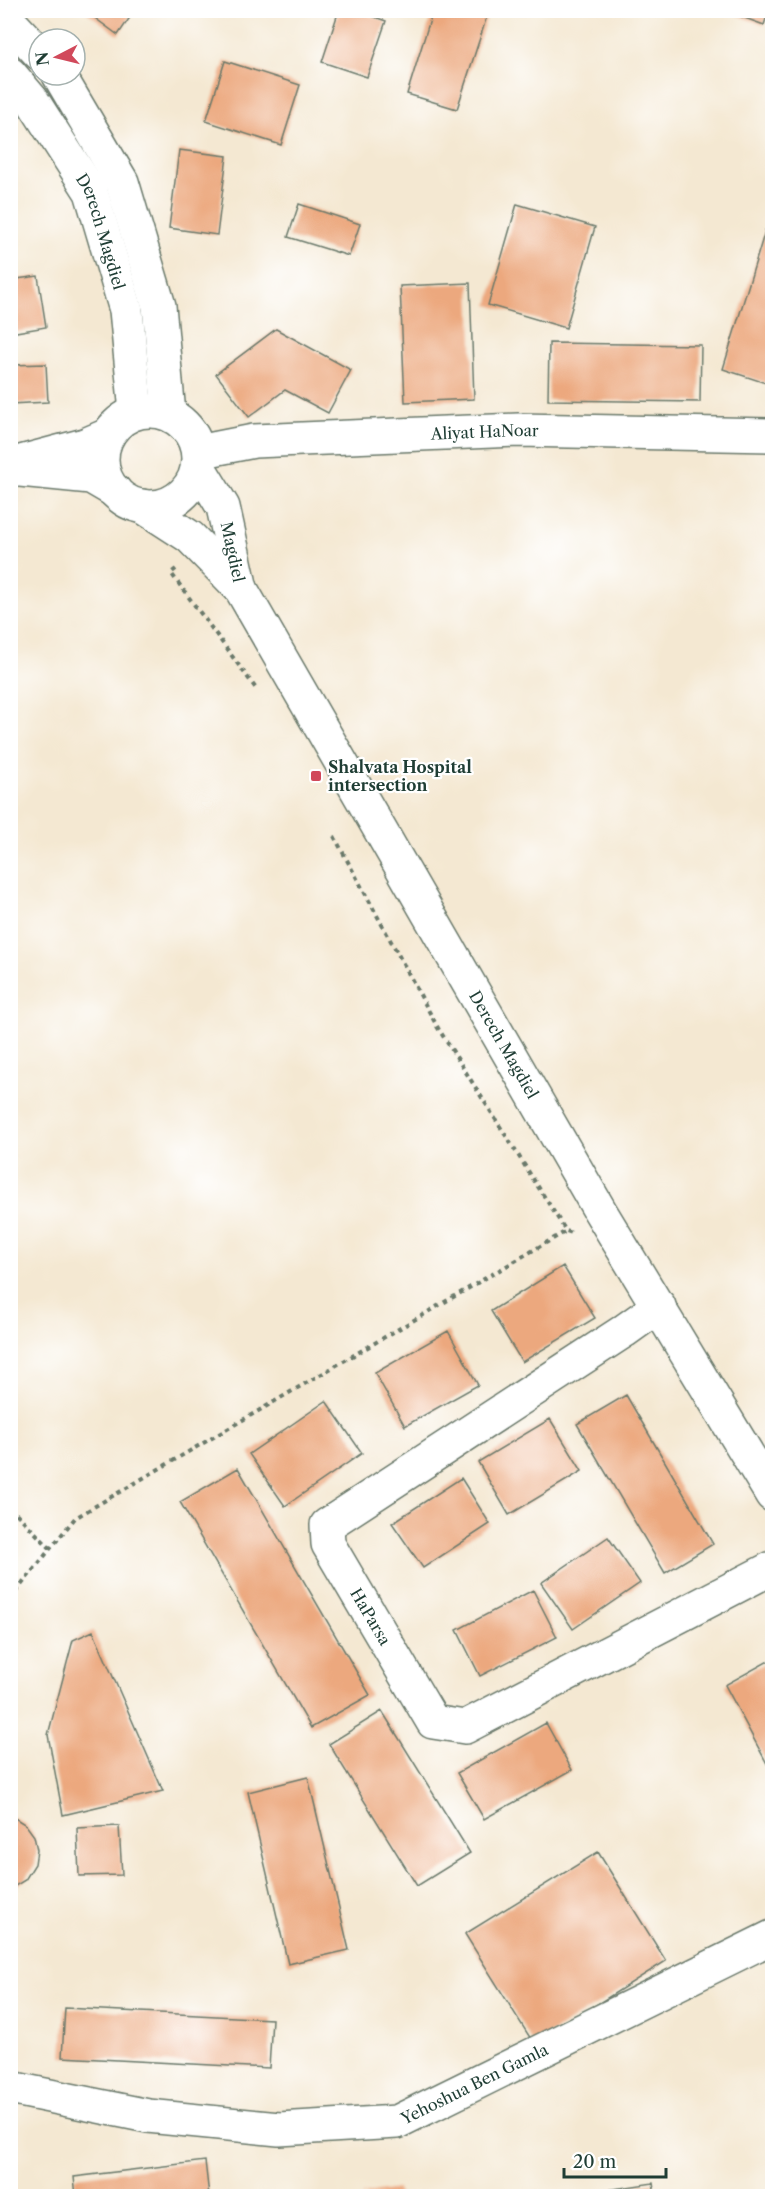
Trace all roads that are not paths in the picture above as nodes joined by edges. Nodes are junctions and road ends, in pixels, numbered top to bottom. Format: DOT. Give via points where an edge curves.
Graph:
graph roads {
  1 [pos="10,22"];
  2 [pos="27,40"];
  3 [pos="10,74"];
  4 [pos="67,87"];
  5 [pos="136,412"];
  6 [pos="169,414"];
  7 [pos="108,435"];
  8 [pos="772,435"];
  9 [pos="198,459"];
  10 [pos="10,467"];
  11 [pos="128,498"];
  12 [pos="241,589"];
  13 [pos="659,1306"];
  14 [pos="772,1495"];
  15 [pos="772,1568"];
  16 [pos="772,1937"];
  17 [pos="10,2088"];
  1 -- 2 [label="street"];
  3 -- 5 [label="street, Derech Magdiel" via="32,100 91,192 126,310"];
  4 -- 6 [label="street, Derech Magdiel" via="122,182 159,306"];
  5 -- 6 [label="street" via="153,410"];
  5 -- 7 [label="street" via="119,422"];
  6 -- 9 [label="street" via="193,435"];
  7 -- 10 [label="street"];
  7 -- 11 [label="street" via="102,454 103,470 110,486"];
  8 -- 9 [label="street, Aliyat HaNoar" via="519,430 254,441"];
  9 -- 11 [label="street" via="193,482 172,503 155,507"];
  9 -- 12 [label="street, Magdiel" via="223,507"];
  10 -- 11 [label="street, Magdiel" via="91,477"];
  11 -- 12 [label="street, Magdiel" via="190,537"];
  12 -- 13 [label="street, Derech Magdiel" via="600,1211"];
  13 -- 14 [label="street, Derech Magdiel"];
  13 -- 15 [label="street, HaParsa" via="327,1525 328,1544 433,1722 465,1727"];
  16 -- 17 [label="street, Yehoshua Ben Gamla" via="398,2122 267,2128 148,2116"];
}
